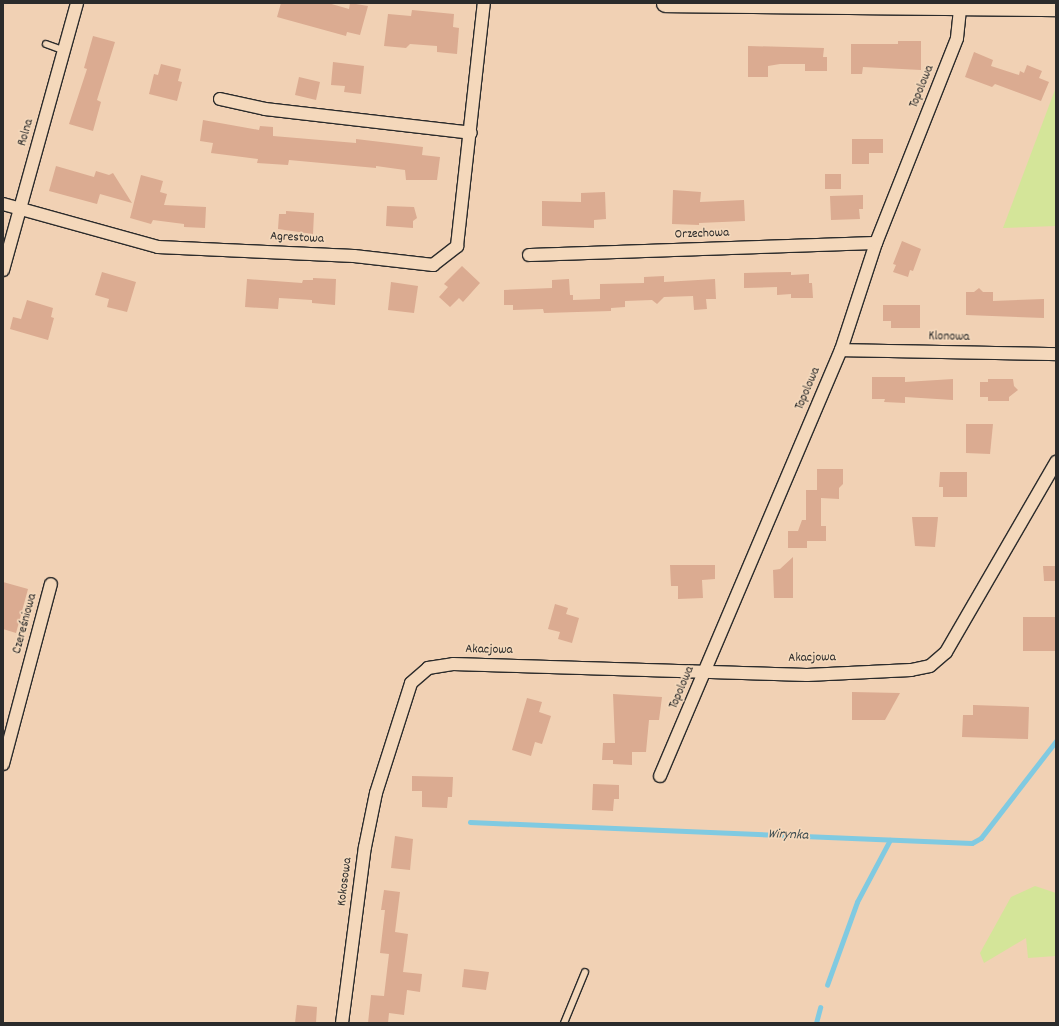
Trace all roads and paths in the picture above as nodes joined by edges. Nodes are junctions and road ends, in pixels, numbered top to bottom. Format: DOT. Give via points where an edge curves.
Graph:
graph roads {
  1 [pos="77,3"];
  2 [pos="484,3"];
  3 [pos="665,3"];
  4 [pos="960,6"];
  5 [pos="1056,7"];
  6 [pos="46,44"];
  7 [pos="65,51"];
  8 [pos="220,99"];
  9 [pos="471,133"];
  10 [pos="3,204"];
  11 [pos="20,210"];
  12 [pos="876,243"];
  13 [pos="528,255"];
  14 [pos="3,270"];
  15 [pos="841,350"];
  16 [pos="1056,354"];
  17 [pos="1056,462"];
  18 [pos="51,584"];
  19 [pos="705,670"];
  20 [pos="388,747"];
  21 [pos="3,764"];
  22 [pos="660,776"];
  23 [pos="585,972"];
  24 [pos="342,1023"];
  25 [pos="564,1023"];
  1 -- 7 [label="street, Rolna"];
  2 -- 9 [label="street, Agrestowa"];
  3 -- 4 [label="street"];
  4 -- 5 [label="street"];
  4 -- 12 [label="street, Topolowa" via="957,38"];
  6 -- 7 [label="lane"];
  7 -- 11 [label="street, Rolna"];
  8 -- 9 [label="street" via="265,109"];
  9 -- 11 [label="street, Agrestowa" via="457,246 433,266 354,256 158,247"];
  10 -- 11 [label="street, Agrestowa"];
  11 -- 14 [label="street, Rolna"];
  12 -- 13 [label="street, Orzechowa"];
  12 -- 15 [label="street, Topolowa"];
  15 -- 16 [label="street, Klonowa"];
  15 -- 19 [label="street, Topolowa"];
  17 -- 19 [label="street, Akacjowa" via="946,652 930,666 911,670 807,675"];
  18 -- 21 [label="street, Czereśniowa"];
  19 -- 20 [label="street, Akacjowa" via="453,664 428,668 410,682"];
  19 -- 22 [label="street, Topolowa"];
  20 -- 24 [label="street, Kokosowa" via="365,847"];
  23 -- 25 [label="lane"];
}
